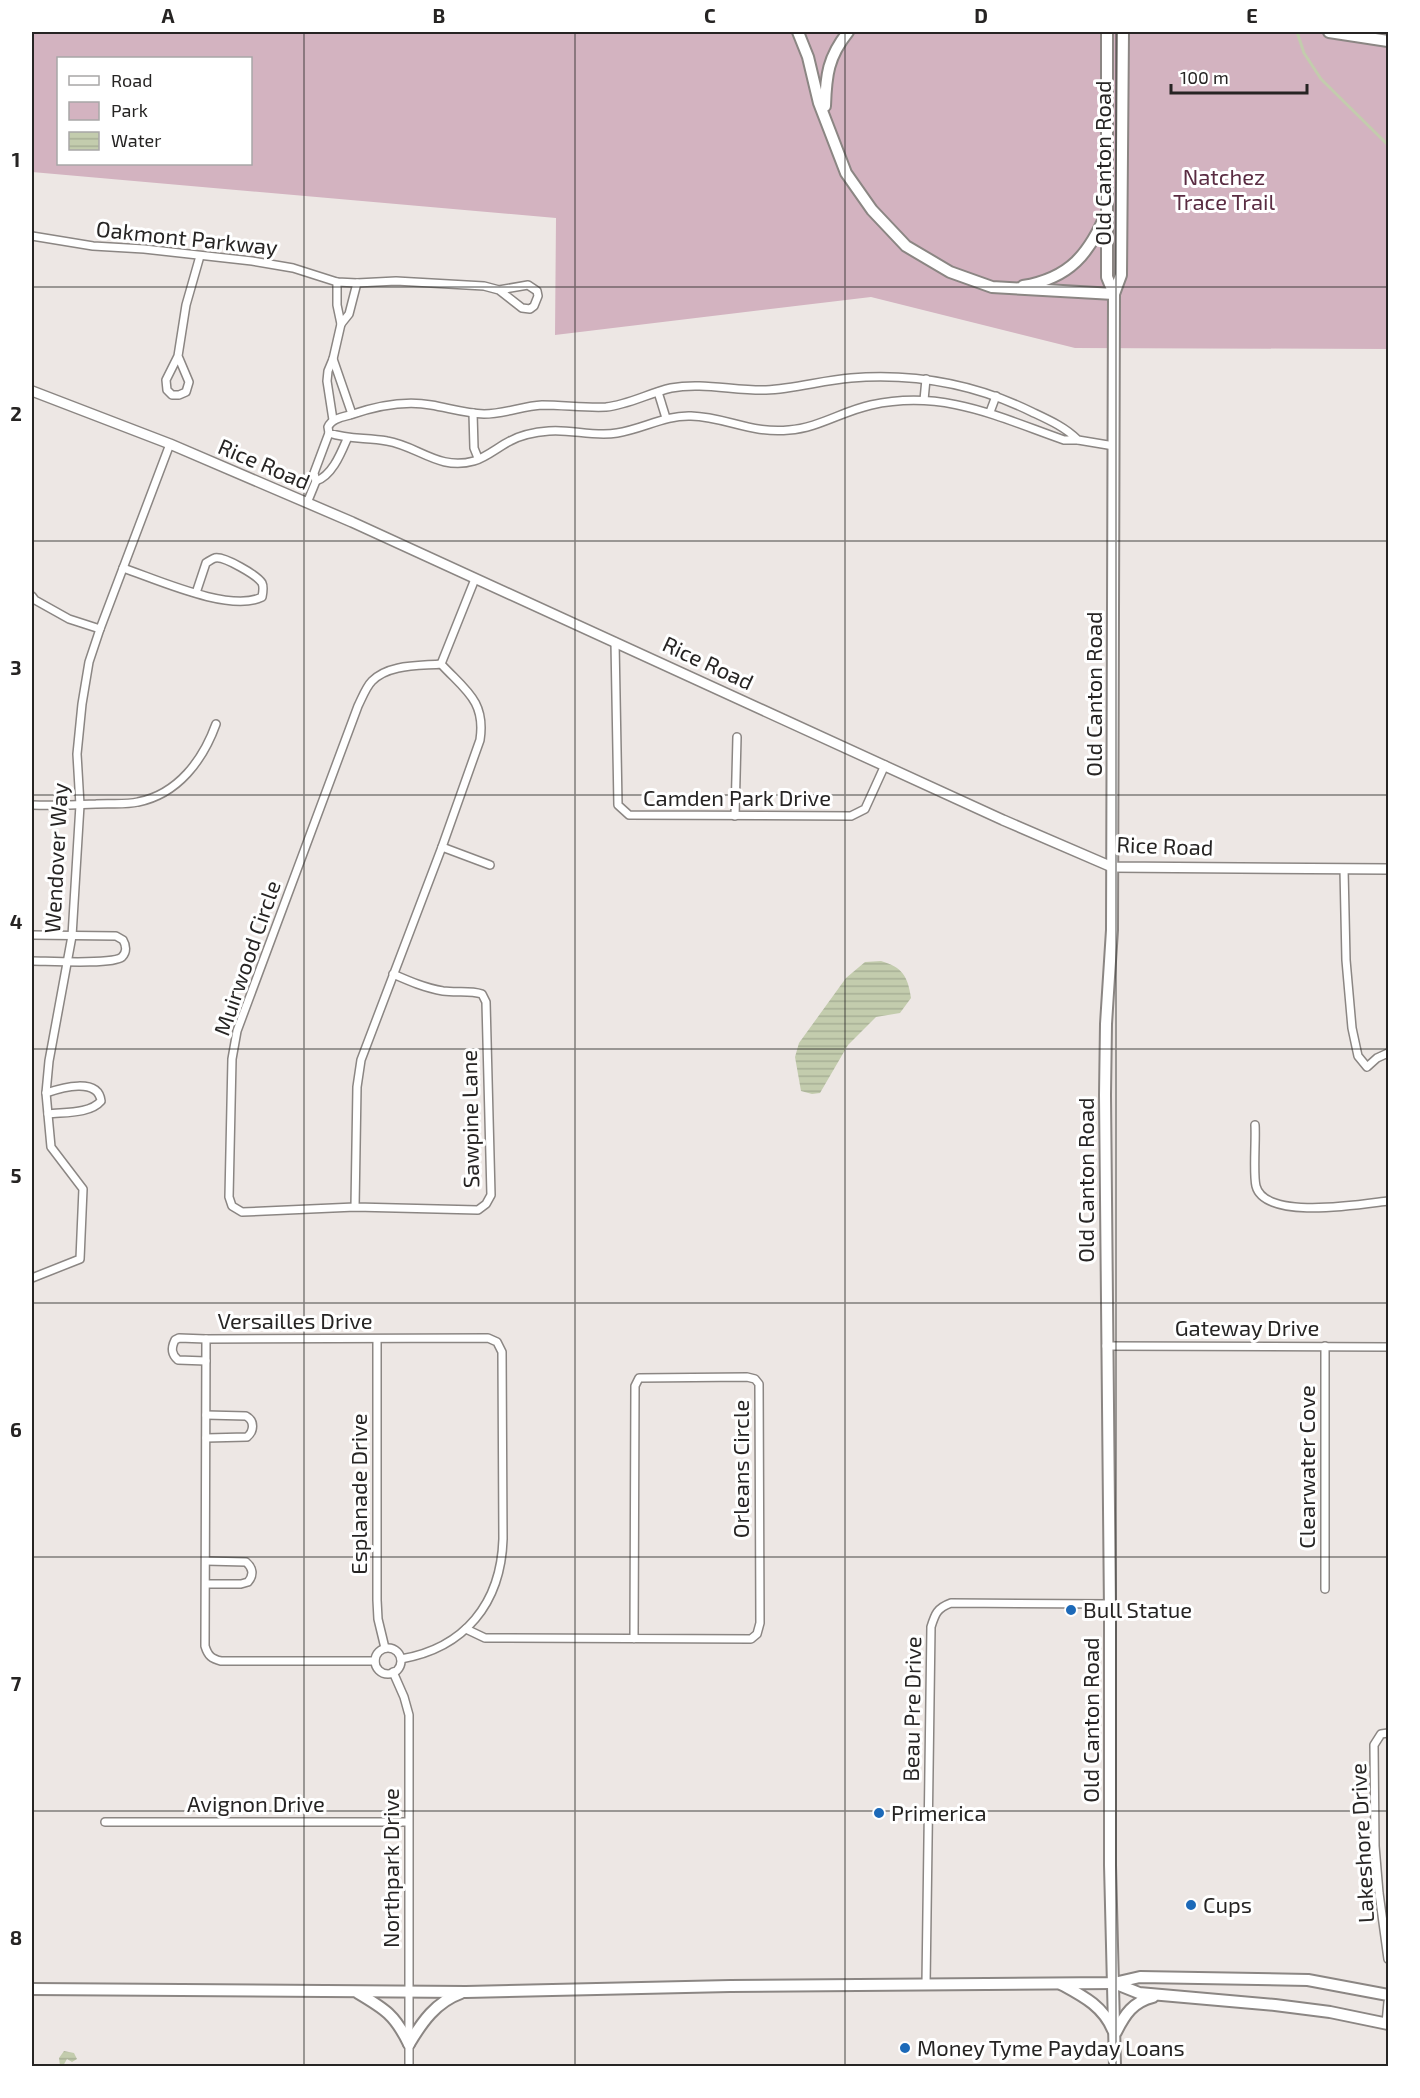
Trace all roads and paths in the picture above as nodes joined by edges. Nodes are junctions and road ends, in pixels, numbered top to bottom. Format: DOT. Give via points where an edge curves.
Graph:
graph roads {
  1 [pos="798,32"];
  2 [pos="848,32"];
  3 [pos="1107,32"];
  4 [pos="1123,32"];
  5 [pos="1330,32"];
  6 [pos="1389,41"];
  7 [pos="825,115"];
  8 [pos="1107,212"];
  9 [pos="32,236"];
  10 [pos="200,256"];
  11 [pos="337,282"];
  12 [pos="357,283"];
  13 [pos="1005,289"];
  14 [pos="499,290"];
  15 [pos="1114,294"];
  16 [pos="341,324"];
  17 [pos="178,356"];
  18 [pos="333,359"];
  19 [pos="926,379"];
  20 [pos="32,391"];
  21 [pos="658,392"];
  22 [pos="996,396"];
  23 [pos="924,400"];
  24 [pos="990,412"];
  25 [pos="473,413"];
  26 [pos="352,414"];
  27 [pos="666,418"];
  28 [pos="333,420"];
  29 [pos="330,433"];
  30 [pos="347,438"];
  31 [pos="1078,440"];
  32 [pos="170,444"];
  33 [pos="1114,446"];
  34 [pos="478,458"];
  35 [pos="316,481"];
  36 [pos="307,503"];
  37 [pos="123,568"];
  38 [pos="474,579"];
  39 [pos="196,593"];
  40 [pos="32,596"];
  41 [pos="100,629"];
  42 [pos="615,642"];
  43 [pos="441,664"];
  44 [pos="216,724"];
  45 [pos="736,737"];
  46 [pos="885,765"];
  47 [pos="80,805"];
  48 [pos="32,806"];
  49 [pos="735,816"];
  50 [pos="442,847"];
  51 [pos="490,865"];
  52 [pos="1112,867"];
  53 [pos="1344,869"];
  54 [pos="1389,869"];
  55 [pos="32,935"];
  56 [pos="72,936"];
  57 [pos="32,961"];
  58 [pos="68,962"];
  59 [pos="393,974"];
  60 [pos="1389,1053"];
  61 [pos="46,1093"];
  62 [pos="48,1114"];
  63 [pos="1256,1125"];
  64 [pos="1389,1201"];
  65 [pos="355,1207"];
  66 [pos="32,1278"];
  67 [pos="206,1339"];
  68 [pos="377,1340"];
  69 [pos="1106,1346"];
  70 [pos="1325,1346"];
  71 [pos="1389,1347"];
  72 [pos="206,1361"];
  73 [pos="206,1415"];
  74 [pos="206,1438"];
  75 [pos="206,1561"];
  76 [pos="206,1584"];
  77 [pos="1325,1589"];
  78 [pos="1110,1604"];
  79 [pos="466,1629"];
  80 [pos="634,1639"];
  81 [pos="385,1648"];
  82 [pos="401,1659"];
  83 [pos="375,1661"];
  84 [pos="393,1672"];
  85 [pos="1389,1733"];
  86 [pos="105,1822"];
  87 [pos="408,1822"];
  88 [pos="1389,1959"];
  89 [pos="1058,1983"];
  90 [pos="1114,1983"];
  91 [pos="926,1984"];
  92 [pos="32,1989"];
  93 [pos="355,1992"];
  94 [pos="410,1992"];
  95 [pos="466,1992"];
  96 [pos="1163,1995"];
  97 [pos="1389,1995"];
  98 [pos="1389,2002"];
  99 [pos="1387,2023"];
  100 [pos="1114,2035"];
  101 [pos="409,2044"];
  102 [pos="409,2067"];
  103 [pos="1114,2067"];
  1 -- 7 [label="main road"];
  2 -- 7 [label="main road" via="827,71"];
  3 -- 8 [label="main road, Old Canton Road"];
  4 -- 15 [label="main road, Old Canton Road" via="1121,275"];
  5 -- 6 [label="main road"];
  7 -- 13 [label="main road" via="853,186 895,236 950,272"];
  8 -- 13 [label="main road" via="1090,248 1070,268 1041,282"];
  8 -- 15 [label="main road, Old Canton Road" via="1107,276"];
  9 -- 10 [label="street, Oakmont Parkway"];
  10 -- 11 [label="street, Oakmont Parkway" via="293,268"];
  10 -- 17 [label="street" via="186,305"];
  11 -- 12 [label="street, Oakmont Parkway"];
  11 -- 16 [label="street"];
  12 -- 14 [label="street, Oakmont Parkway" via="468,284"];
  12 -- 16 [label="street" via="349,314"];
  13 -- 15 [label="main road"];
  14 -- 14 [label="street, Oakmont Parkway" via="522,308 530,309 538,296 528,285"];
  15 -- 33 [label="main road, Old Canton Road"];
  16 -- 18 [label="street"];
  17 -- 17 [label="street" via="166,380 172,395 186,392 189,382"];
  18 -- 26 [label="street"];
  18 -- 28 [label="street" via="327,381"];
  19 -- 21 [label="street" via="877,376 774,389 691,386"];
  19 -- 22 [label="street"];
  19 -- 23 [label="street"];
  20 -- 32 [label="street, Rice Road"];
  21 -- 25 [label="street" via="605,407 542,405 501,413"];
  21 -- 27 [label="street"];
  22 -- 24 [label="street"];
  22 -- 31 [label="street" via="1068,430"];
  23 -- 24 [label="street"];
  23 -- 27 [label="street" via="871,405 791,430 747,428 700,416"];
  24 -- 31 [label="street" via="1064,440"];
  25 -- 26 [label="street" via="405,403"];
  25 -- 34 [label="street"];
  26 -- 28 [label="street"];
  27 -- 34 [label="street" via="614,434 535,433"];
  28 -- 29 [label="street" via="328,424"];
  29 -- 30 [label="street"];
  29 -- 35 [label="street" via="314,472"];
  30 -- 34 [label="street" via="386,441 447,462"];
  30 -- 35 [label="street" via="324,479"];
  31 -- 33 [label="street"];
  32 -- 36 [label="street, Rice Road"];
  32 -- 37 [label="street, Wendover Way"];
  33 -- 52 [label="main road, Old Canton Road"];
  35 -- 36 [label="street"];
  36 -- 38 [label="street, Rice Road"];
  37 -- 39 [label="street"];
  37 -- 41 [label="street, Wendover Way"];
  38 -- 42 [label="street, Rice Road"];
  38 -- 43 [label="street"];
  39 -- 39 [label="street" via="233,602 254,601 262,597 264,590 257,578 226,559 215,558 206,562"];
  40 -- 41 [label="street" via="69,619"];
  41 -- 47 [label="street, Wendover Way" via="82,704 77,754"];
  42 -- 46 [label="street, Rice Road"];
  42 -- 49 [label="street, Camden Park Drive" via="618,805 629,815"];
  43 -- 50 [label="street" via="473,699 482,724 480,740"];
  43 -- 65 [label="street, Muirwood Circle" via="399,668 370,681 237,1031 232,1059 232,1206 242,1212"];
  44 -- 47 [label="street" via="189,774 165,793 138,802"];
  45 -- 49 [label="street"];
  46 -- 49 [label="street, Camden Park Drive" via="865,809 851,816"];
  46 -- 52 [label="street, Rice Road"];
  47 -- 48 [label="street"];
  47 -- 56 [label="street, Wendover Way"];
  50 -- 51 [label="street"];
  50 -- 59 [label="street"];
  52 -- 53 [label="street, Rice Road"];
  52 -- 69 [label="main road, Old Canton Road" via="1105,1095"];
  53 -- 54 [label="street, Rice Road"];
  53 -- 60 [label="street" via="1346,960 1358,1056 1367,1067"];
  55 -- 56 [label="street"];
  56 -- 58 [label="street, Wendover Way"];
  56 -- 58 [label="street" via="116,936 123,940 126,951 116,960"];
  57 -- 58 [label="street"];
  58 -- 61 [label="street, Wendover Way"];
  59 -- 65 [label="street" via="361,1060"];
  59 -- 65 [label="street, Sawpine Lane" via="424,987 482,994 486,1002 491,1195 478,1210"];
  61 -- 62 [label="street, Wendover Way"];
  61 -- 62 [label="street" via="89,1087 102,1101 87,1109"];
  62 -- 66 [label="street, Wendover Way" via="51,1147 83,1189 80,1259"];
  63 -- 64 [label="street" via="1257,1187 1265,1200 1284,1207"];
  67 -- 68 [label="street, Versailles Drive"];
  67 -- 72 [label="street, Versailles Drive"];
  67 -- 72 [label="street" via="179,1338 172,1349 178,1360"];
  68 -- 79 [label="street, Versailles Drive" via="488,1338 497,1342 502,1352 501,1560 486,1605"];
  68 -- 81 [label="street, Esplanade Drive" via="377,1600"];
  69 -- 70 [label="street, Gateway Drive"];
  69 -- 78 [label="main road, Old Canton Road"];
  70 -- 71 [label="street, Gateway Drive"];
  70 -- 77 [label="street, Clearwater Cove"];
  72 -- 73 [label="street, Versailles Drive"];
  73 -- 74 [label="street, Versailles Drive"];
  73 -- 74 [label="street" via="246,1416 252,1425 250,1434 241,1438"];
  74 -- 75 [label="street, Versailles Drive"];
  75 -- 76 [label="street, Versailles Drive"];
  75 -- 76 [label="street" via="246,1562 252,1573 248,1582 241,1584"];
  76 -- 83 [label="street, Versailles Drive" via="205,1646 214,1660"];
  78 -- 90 [label="main road, Old Canton Road"];
  78 -- 91 [label="street, Beau Pre Drive" via="951,1603 940,1607 934,1615"];
  79 -- 80 [label="street, Orleans Circle" via="485,1638"];
  79 -- 82 [label="street, Versailles Drive" via="432,1651"];
  80 -- 80 [label="street, Orleans Circle" via="751,1639 757,1634 760,1623 756,1379 639,1378 635,1386"];
  81 -- 82 [label="street" via="396,1650"];
  81 -- 83 [label="street"];
  82 -- 84 [label="street"];
  83 -- 84 [label="street" via="380,1671"];
  84 -- 87 [label="street, Northpark Drive" via="408,1715"];
  85 -- 88 [label="street, Lakeshore Drive" via="1381,1734 1375,1742 1374,1770 1375,1846"];
  86 -- 87 [label="street, Avignon Drive"];
  87 -- 94 [label="street, Northpark Drive"];
  89 -- 90 [label="main road"];
  89 -- 91 [label="main road"];
  89 -- 100 [label="main road" via="1091,2000 1110,2023"];
  90 -- 96 [label="main road" via="1138,1993"];
  90 -- 97 [label="main road" via="1140,1977 1286,1978"];
  90 -- 100 [label="main road, Old Canton Road"];
  91 -- 95 [label="main road"];
  92 -- 93 [label="main road"];
  93 -- 94 [label="main road"];
  93 -- 101 [label="main road" via="384,2008"];
  94 -- 95 [label="main road"];
  94 -- 101 [label="street, Northpark Drive"];
  95 -- 101 [label="main road" via="448,1999 428,2015"];
  96 -- 99 [label="main road" via="1275,2005"];
  96 -- 100 [label="main road" via="1134,2005"];
  98 -- 99 [label="street"];
  100 -- 103 [label="main road, Old Canton Road"];
  101 -- 102 [label="street, Northpark Drive"];
}
